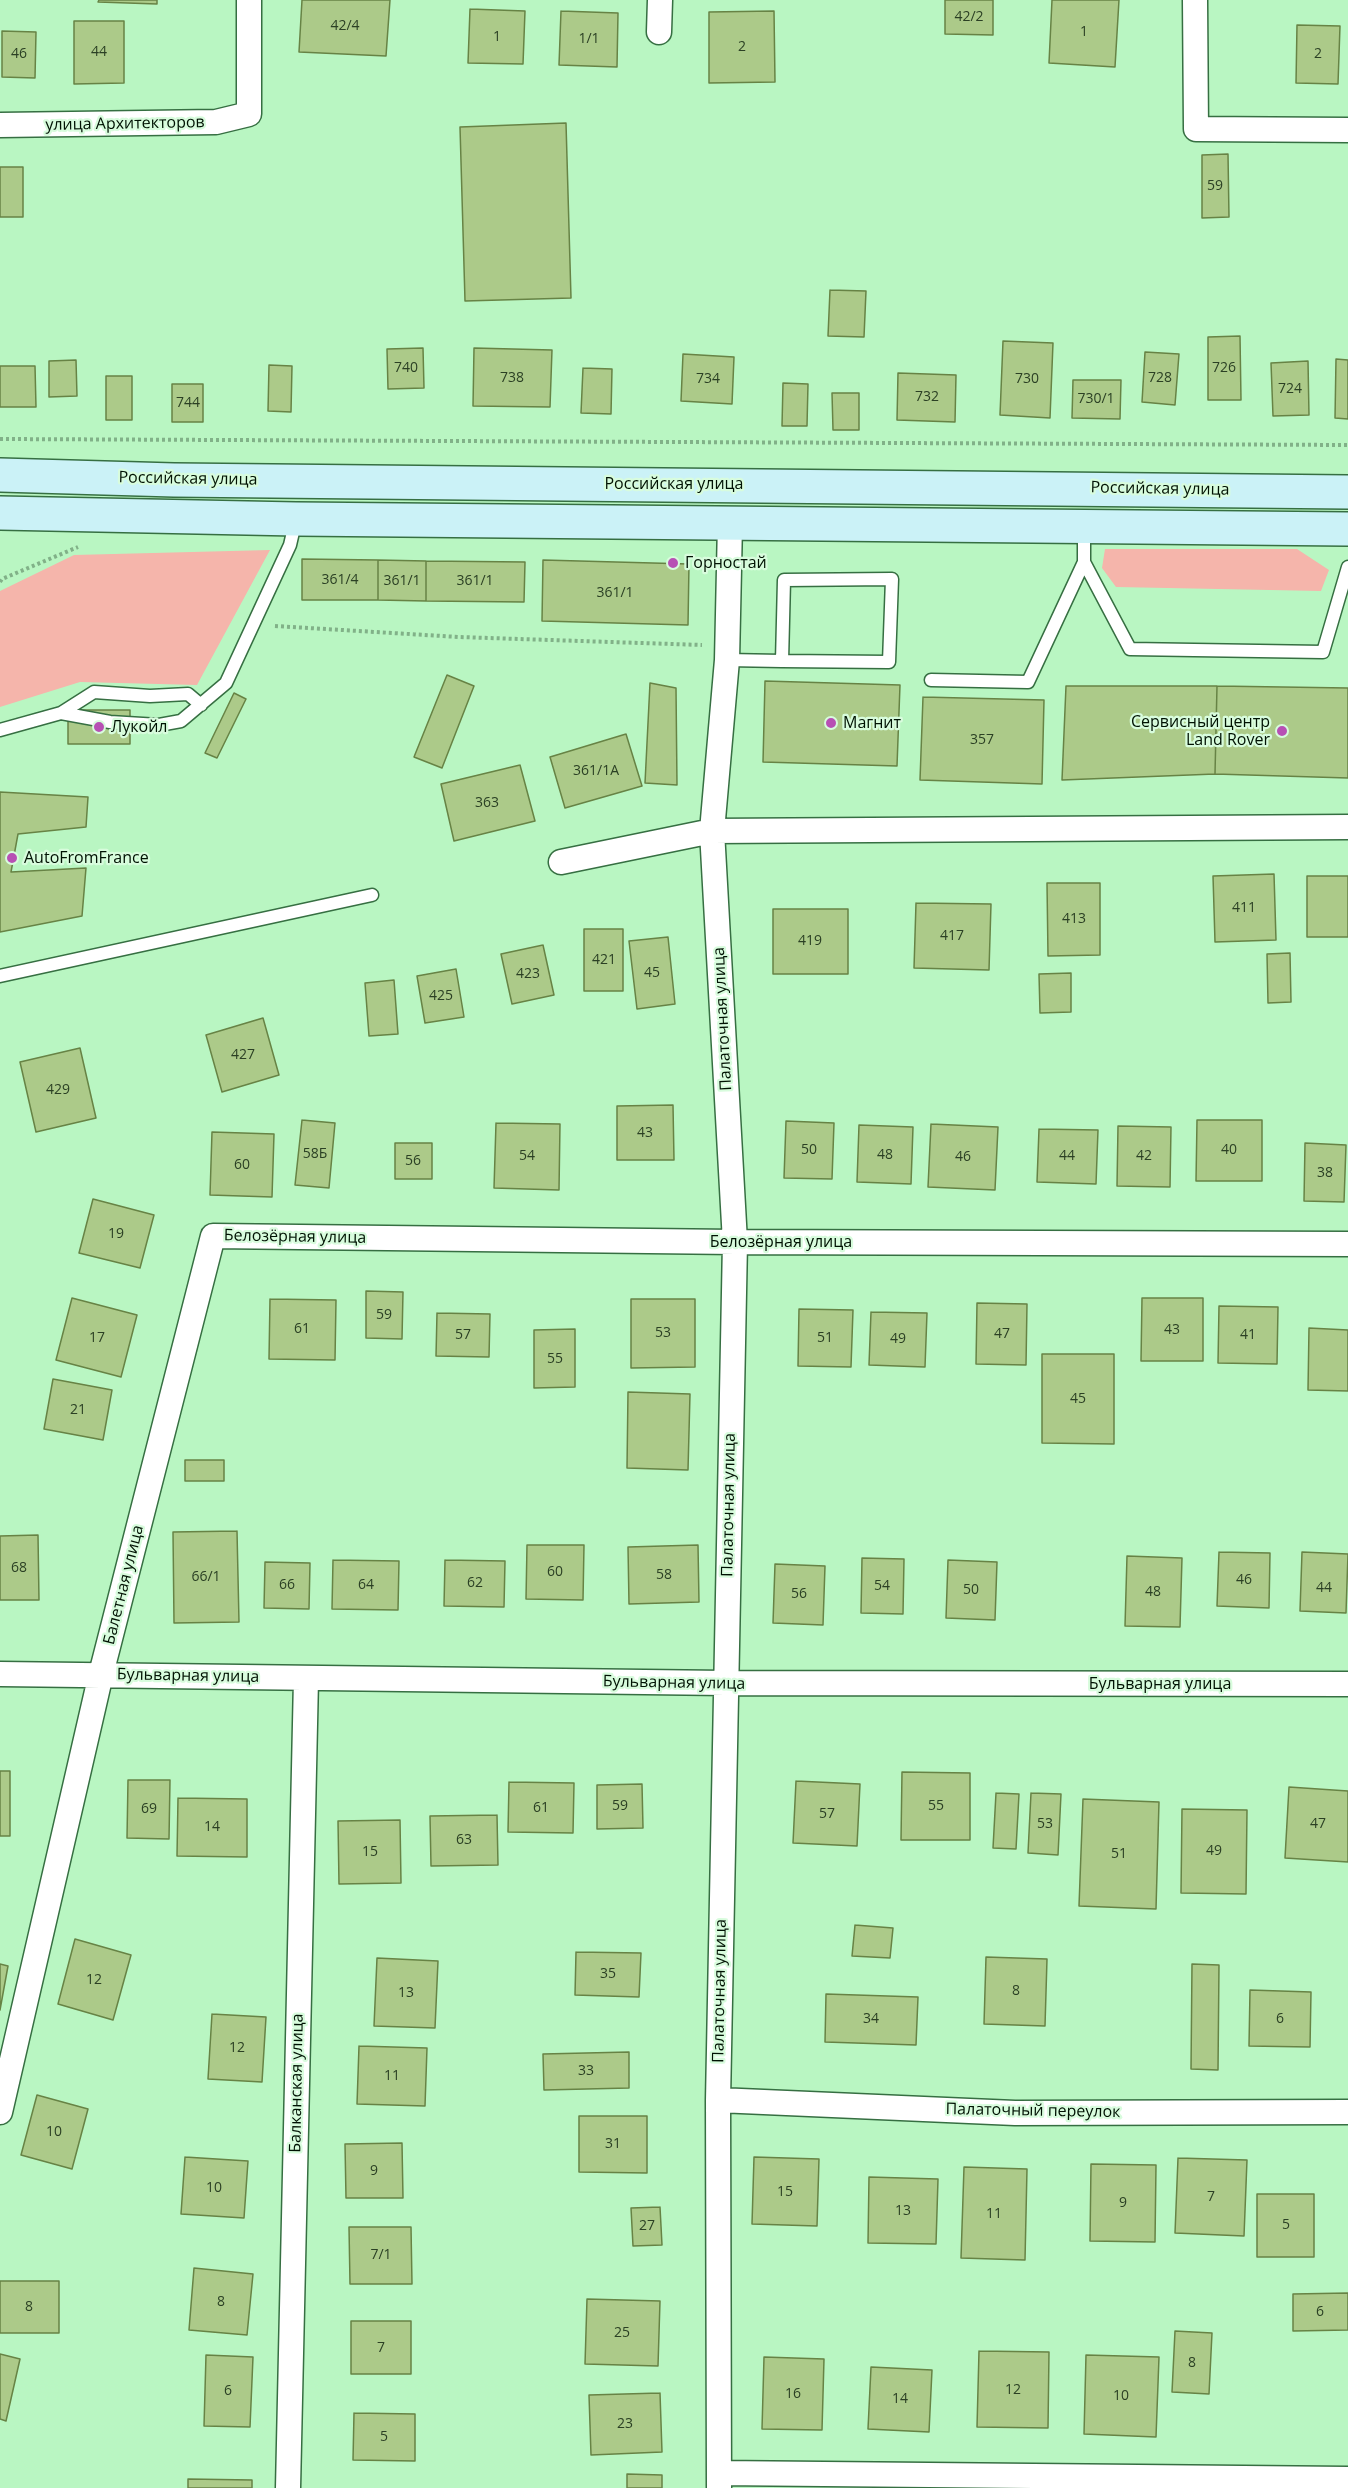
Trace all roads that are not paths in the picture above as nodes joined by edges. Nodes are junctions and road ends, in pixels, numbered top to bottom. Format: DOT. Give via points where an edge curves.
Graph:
graph roads {
  1 [pos="249,0"];
  2 [pos="660,0"];
  3 [pos="1196,0"];
  4 [pos="659,32"];
  5 [pos="0,125"];
  6 [pos="1348,130"];
  7 [pos="0,475"];
  8 [pos="730,484"];
  9 [pos="1348,492"];
  10 [pos="0,513"];
  11 [pos="296,519"];
  12 [pos="730,523"];
  13 [pos="1084,526"];
  14 [pos="1348,529"];
  15 [pos="1084,562"];
  16 [pos="1348,567"];
  17 [pos="728,653"];
  18 [pos="782,661"];
  19 [pos="931,680"];
  20 [pos="201,705"];
  21 [pos="62,713"];
  22 [pos="0,730"];
  23 [pos="1348,827"];
  24 [pos="712,831"];
  25 [pos="561,862"];
  26 [pos="372,895"];
  27 [pos="0,976"];
  28 [pos="213,1236"];
  29 [pos="735,1242"];
  30 [pos="1348,1244"];
  31 [pos="0,1674"];
  32 [pos="101,1674"];
  33 [pos="306,1679"];
  34 [pos="725,1683"];
  35 [pos="1348,1684"];
  36 [pos="718,2100"];
  37 [pos="0,2112"];
  38 [pos="1348,2112"];
  39 [pos="1348,2479"];
  40 [pos="719,2481"];
  41 [pos="288,2488"];
  1 -- 5 [label="street, улица Архитекторов" via="249,114 216,122"];
  2 -- 4 [label="street"];
  3 -- 6 [label="street" via="1196,129"];
  7 -- 8 [label="main road, Российская улица"];
  8 -- 9 [label="main road, Российская улица"];
  8 -- 12 [label="main road"];
  10 -- 11 [label="main road"];
  11 -- 12 [label="main road"];
  11 -- 20 [label="lane" via="290,545 226,683"];
  12 -- 13 [label="main road"];
  12 -- 17 [label="street, Палаточная улица"];
  13 -- 14 [label="main road"];
  13 -- 15 [label="lane"];
  15 -- 16 [label="lane" via="1130,649 1323,652"];
  15 -- 19 [label="lane" via="1028,682"];
  17 -- 18 [label="lane"];
  17 -- 24 [label="street, Палаточная улица"];
  18 -- 18 [label="lane" via="889,662 892,579 784,580"];
  20 -- 21 [label="lane" via="181,721 159,725 110,722"];
  20 -- 21 [label="lane" via="188,694 94,692"];
  21 -- 22 [label="lane"];
  23 -- 24 [label="street"];
  24 -- 25 [label="street"];
  24 -- 29 [label="street, Палаточная улица"];
  26 -- 27 [label="lane"];
  28 -- 29 [label="street, Белозёрная улица"];
  28 -- 32 [label="street, Балетная улица"];
  29 -- 30 [label="street, Белозёрная улица"];
  29 -- 34 [label="street, Палаточная улица"];
  31 -- 32 [label="street, Бульварная улица"];
  32 -- 33 [label="street, Бульварная улица"];
  32 -- 37 [label="street, Балетная улица"];
  33 -- 34 [label="street, Бульварная улица"];
  33 -- 41 [label="street, Балканская улица"];
  34 -- 35 [label="street, Бульварная улица"];
  34 -- 36 [label="street, Палаточная улица"];
  36 -- 38 [label="street, Палаточный переулок" via="1015,2113"];
  36 -- 40 [label="street, Палаточная улица"];
  39 -- 40 [label="street"];
}
